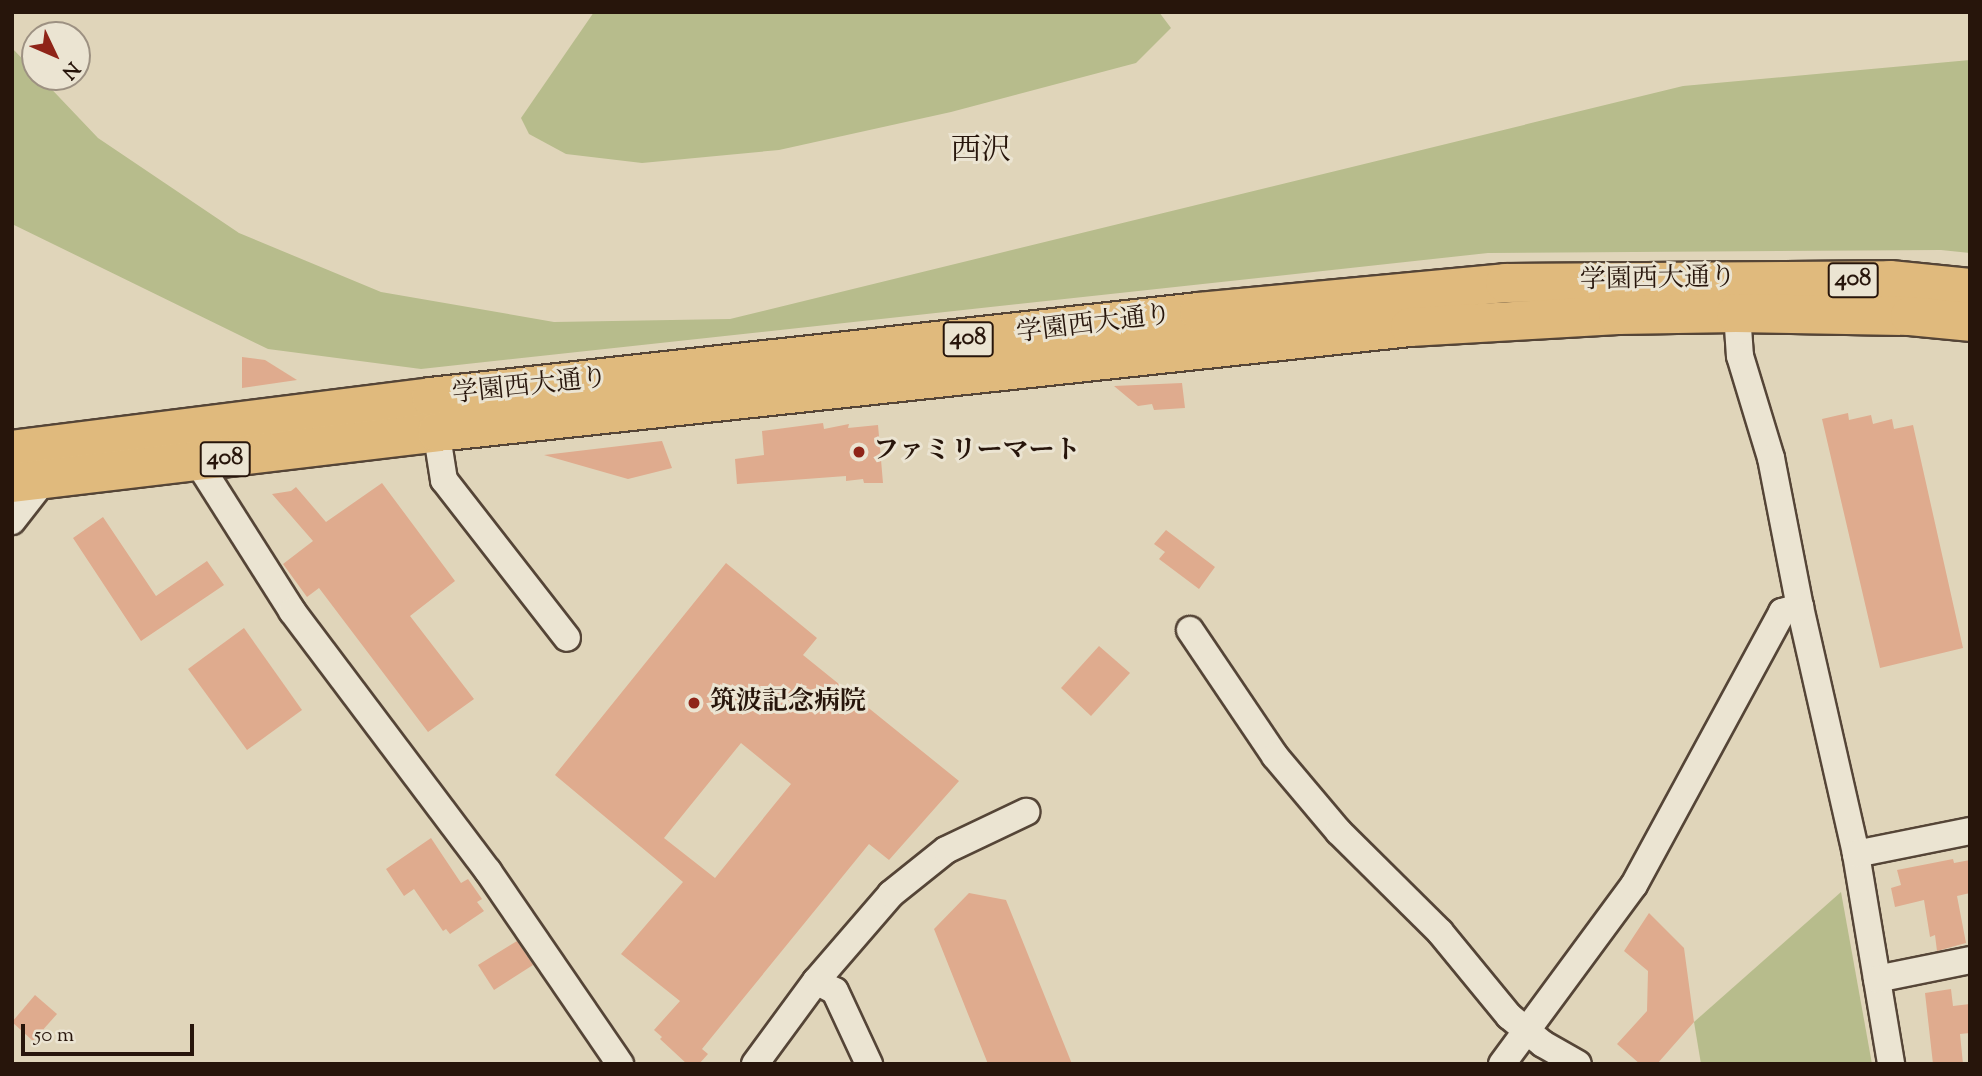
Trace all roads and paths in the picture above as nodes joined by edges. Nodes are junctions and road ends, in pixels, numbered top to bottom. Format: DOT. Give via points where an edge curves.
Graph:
graph roads {
  1 [pos="1970,288"];
  2 [pos="1736,296"];
  3 [pos="1970,322"];
  4 [pos="434,415"];
  5 [pos="177,431"];
  6 [pos="12,450"];
  7 [pos="198,462"];
  8 [pos="28,482"];
  9 [pos="12,521"];
  10 [pos="1800,607"];
  11 [pos="1190,630"];
  12 [pos="567,638"];
  13 [pos="1026,812"];
  14 [pos="1970,831"];
  15 [pos="1856,854"];
  16 [pos="1970,960"];
  17 [pos="1877,979"];
  18 [pos="816,981"];
  19 [pos="1527,1031"];
  20 [pos="620,1064"];
  21 [pos="755,1064"];
  22 [pos="869,1064"];
  23 [pos="1503,1064"];
  24 [pos="1578,1064"];
  25 [pos="1891,1064"];
  1 -- 2 [label="highway, 学園西大通り / 408" via="1890,280"];
  2 -- 3 [label="highway, 学園西大通り / 408"];
  2 -- 4 [label="highway, 学園西大通り / 408" via="1505,283 1199,312"];
  2 -- 10 [label="street" via="1740,356 1771,458"];
  4 -- 5 [label="highway, 学園西大通り / 408"];
  4 -- 7 [label="highway, 学園西大通り / 408"];
  4 -- 12 [label="street" via="444,480"];
  5 -- 6 [label="highway, 学園西大通り / 408"];
  5 -- 7 [label="street"];
  7 -- 8 [label="highway, 学園西大通り / 408"];
  7 -- 20 [label="street" via="292,611 472,849"];
  8 -- 9 [label="street"];
  10 -- 15 [label="street"];
  10 -- 19 [label="street" via="1782,612 1634,885"];
  11 -- 19 [label="street" via="1275,756"];
  13 -- 18 [label="street" via="946,850 891,894"];
  14 -- 15 [label="street"];
  15 -- 17 [label="street"];
  16 -- 17 [label="street"];
  17 -- 25 [label="street"];
  18 -- 21 [label="street"];
  18 -- 22 [label="street" via="835,991"];
  19 -- 23 [label="street"];
  19 -- 24 [label="street"];
}
